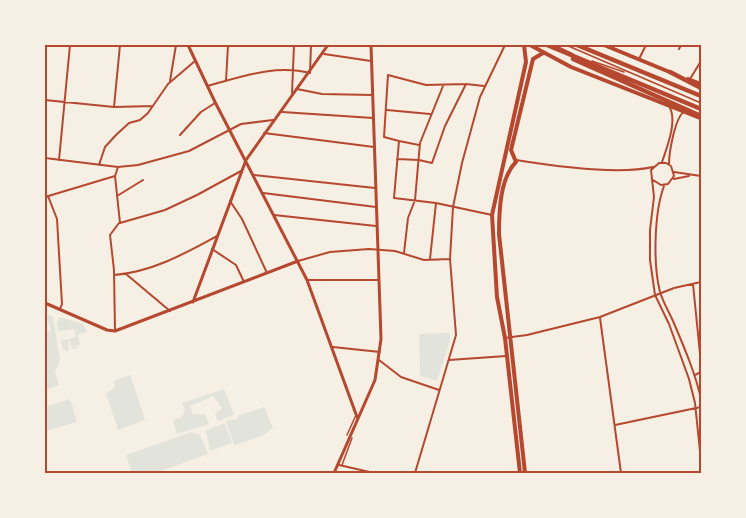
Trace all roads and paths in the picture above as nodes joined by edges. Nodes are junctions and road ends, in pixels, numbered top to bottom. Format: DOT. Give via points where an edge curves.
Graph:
graph roads {
  1 [pos="70,45"];
  2 [pos="120,45"];
  3 [pos="176,45"];
  4 [pos="188,45"];
  5 [pos="228,45"];
  6 [pos="294,45"];
  7 [pos="311,45"];
  8 [pos="328,45"];
  9 [pos="371,45"];
  10 [pos="505,45"];
  11 [pos="524,45"];
  12 [pos="530,45"];
  13 [pos="566,45"];
  14 [pos="578,45"];
  15 [pos="604,45"];
  16 [pos="646,45"];
  17 [pos="681,45"];
  18 [pos="550,46"];
  19 [pos="679,49"];
  20 [pos="543,53"];
  21 [pos="324,54"];
  22 [pos="639,59"];
  23 [pos="195,61"];
  24 [pos="701,61"];
  25 [pos="371,62"];
  26 [pos="293,68"];
  27 [pos="670,72"];
  28 [pos="310,73"];
  29 [pos="636,76"];
  30 [pos="690,80"];
  31 [pos="226,81"];
  32 [pos="170,82"];
  33 [pos="466,84"];
  34 [pos="444,85"];
  35 [pos="207,86"];
  36 [pos="484,86"];
  37 [pos="701,86"];
  38 [pos="297,88"];
  39 [pos="372,95"];
  40 [pos="292,96"];
  41 [pos="701,96"];
  42 [pos="45,100"];
  43 [pos="65,102"];
  44 [pos="216,103"];
  45 [pos="701,103"];
  46 [pos="114,106"];
  47 [pos="153,106"];
  48 [pos="669,106"];
  49 [pos="701,109"];
  50 [pos="387,110"];
  51 [pos="282,112"];
  52 [pos="684,112"];
  53 [pos="430,114"];
  54 [pos="701,117"];
  55 [pos="373,118"];
  56 [pos="275,120"];
  57 [pos="230,129"];
  58 [pos="264,134"];
  59 [pos="180,135"];
  60 [pos="399,141"];
  61 [pos="420,146"];
  62 [pos="374,147"];
  63 [pos="45,158"];
  64 [pos="515,158"];
  65 [pos="397,159"];
  66 [pos="504,159"];
  67 [pos="59,160"];
  68 [pos="246,160"];
  69 [pos="419,160"];
  70 [pos="662,162"];
  71 [pos="669,164"];
  72 [pos="99,165"];
  73 [pos="512,166"];
  74 [pos="118,167"];
  75 [pos="653,167"];
  76 [pos="640,170"];
  77 [pos="242,171"];
  78 [pos="674,172"];
  79 [pos="253,174"];
  80 [pos="651,174"];
  81 [pos="692,175"];
  82 [pos="115,176"];
  83 [pos="701,176"];
  84 [pos="673,179"];
  85 [pos="143,180"];
  86 [pos="653,180"];
  87 [pos="664,185"];
  88 [pos="375,188"];
  89 [pos="263,193"];
  90 [pos="46,196"];
  91 [pos="117,196"];
  92 [pos="415,200"];
  93 [pos="230,201"];
  94 [pos="436,202"];
  95 [pos="376,207"];
  96 [pos="453,207"];
  97 [pos="274,215"];
  98 [pos="492,215"];
  99 [pos="120,223"];
  100 [pos="376,226"];
  101 [pos="217,236"];
  102 [pos="212,249"];
  103 [pos="377,250"];
  104 [pos="404,253"];
  105 [pos="450,259"];
  106 [pos="430,260"];
  107 [pos="298,261"];
  108 [pos="267,273"];
  109 [pos="126,274"];
  110 [pos="114,275"];
  111 [pos="307,280"];
  112 [pos="379,280"];
  113 [pos="244,282"];
  114 [pos="701,282"];
  115 [pos="693,284"];
  116 [pos="660,293"];
  117 [pos="655,295"];
  118 [pos="193,302"];
  119 [pos="45,303"];
  120 [pos="60,309"];
  121 [pos="170,311"];
  122 [pos="600,317"];
  123 [pos="115,331"];
  124 [pos="505,338"];
  125 [pos="511,338"];
  126 [pos="333,347"];
  127 [pos="380,352"];
  128 [pos="507,356"];
  129 [pos="379,360"];
  130 [pos="449,360"];
  131 [pos="701,364"];
  132 [pos="701,372"];
  133 [pos="695,375"];
  134 [pos="439,390"];
  135 [pos="701,399"];
  136 [pos="701,407"];
  137 [pos="695,408"];
  138 [pos="357,416"];
  139 [pos="615,425"];
  140 [pos="347,435"];
  141 [pos="352,438"];
  142 [pos="701,461"];
  143 [pos="336,464"];
  144 [pos="342,465"];
  145 [pos="334,473"];
  146 [pos="374,473"];
  147 [pos="415,473"];
  148 [pos="523,473"];
  149 [pos="621,473"];
  1 -- 43 [label="street"];
  2 -- 46 [label="street"];
  3 -- 32 [label="street"];
  4 -- 23 [label="street"];
  5 -- 31 [label="street"];
  6 -- 26 [label="street"];
  7 -- 28 [label="street"];
  8 -- 21 [label="street"];
  9 -- 25 [label="street"];
  10 -- 36 [label="street"];
  11 -- 66 [label="main road" via="526,62"];
  12 -- 20 [label="main road"];
  13 -- 29 [label="street"];
  14 -- 41 [label="highway"];
  15 -- 22 [label="main road"];
  16 -- 22 [label="street"];
  17 -- 19 [label="street"];
  18 -- 29 [label="street"];
  18 -- 49 [label="highway"];
  18 -- 54 [label="highway" via="586,67"];
  20 -- 48 [label="main road"];
  20 -- 64 [label="main road" via="533,59 511,150"];
  21 -- 25 [label="street"];
  21 -- 28 [label="street"];
  22 -- 27 [label="main road"];
  23 -- 32 [label="street"];
  23 -- 35 [label="street"];
  24 -- 30 [label="street"];
  25 -- 39 [label="street"];
  26 -- 28 [label="street"];
  26 -- 31 [label="street"];
  26 -- 40 [label="street"];
  27 -- 30 [label="main road"];
  27 -- 37 [label="highway"];
  28 -- 38 [label="street"];
  29 -- 45 [label="street"];
  30 -- 37 [label="main road"];
  31 -- 35 [label="street"];
  32 -- 47 [label="street"];
  33 -- 34 [label="street"];
  33 -- 36 [label="street"];
  33 -- 69 [label="street" via="432,164"];
  34 -- 50 [label="street" via="426,85 387,75"];
  34 -- 53 [label="street"];
  35 -- 44 [label="street"];
  36 -- 96 [label="street"];
  38 -- 39 [label="street" via="322,94"];
  38 -- 40 [label="street"];
  39 -- 55 [label="street"];
  40 -- 51 [label="street"];
  42 -- 43 [label="street"];
  43 -- 46 [label="street"];
  43 -- 67 [label="street"];
  44 -- 57 [label="street"];
  44 -- 59 [label="street" via="201,112"];
  46 -- 47 [label="street"];
  47 -- 72 [label="street" via="105,147"];
  48 -- 52 [label="main road"];
  48 -- 70 [label="street" via="673,121"];
  50 -- 53 [label="street"];
  50 -- 60 [label="street" via="384,137"];
  51 -- 55 [label="street"];
  51 -- 56 [label="street"];
  52 -- 54 [label="main road"];
  52 -- 71 [label="street" via="678,117"];
  53 -- 61 [label="street"];
  55 -- 62 [label="street"];
  56 -- 57 [label="street"];
  56 -- 58 [label="street"];
  57 -- 68 [label="street"];
  57 -- 74 [label="street" via="189,150"];
  58 -- 62 [label="street"];
  58 -- 68 [label="street"];
  60 -- 61 [label="street"];
  60 -- 65 [label="street"];
  61 -- 69 [label="street"];
  62 -- 88 [label="street"];
  63 -- 67 [label="street"];
  64 -- 66 [label="main road" via="508,154"];
  64 -- 73 [label="main road"];
  64 -- 76 [label="street" via="577,167"];
  65 -- 69 [label="street"];
  65 -- 92 [label="street" via="394,198"];
  66 -- 73 [label="main road"];
  66 -- 98 [label="main road"];
  67 -- 72 [label="street"];
  68 -- 77 [label="street"];
  68 -- 79 [label="street"];
  69 -- 92 [label="street"];
  70 -- 71 [label="street"];
  70 -- 75 [label="street"];
  71 -- 78 [label="street"];
  72 -- 74 [label="street"];
  73 -- 125 [label="main road" via="499,212"];
  74 -- 82 [label="street"];
  75 -- 76 [label="street"];
  75 -- 80 [label="street"];
  76 -- 80 [label="street"];
  77 -- 93 [label="street"];
  77 -- 99 [label="street" via="165,210"];
  78 -- 81 [label="street"];
  78 -- 84 [label="street"];
  79 -- 88 [label="street"];
  79 -- 89 [label="street"];
  80 -- 86 [label="street"];
  81 -- 83 [label="street"];
  81 -- 84 [label="street"];
  82 -- 90 [label="street"];
  82 -- 91 [label="street"];
  84 -- 87 [label="street"];
  85 -- 91 [label="street"];
  86 -- 87 [label="street"];
  86 -- 117 [label="street" via="650,260"];
  87 -- 116 [label="street" via="657,230"];
  88 -- 95 [label="street"];
  89 -- 95 [label="street"];
  89 -- 97 [label="street"];
  90 -- 120 [label="street" via="57,219"];
  91 -- 99 [label="street"];
  92 -- 94 [label="street"];
  92 -- 104 [label="street" via="408,218"];
  93 -- 101 [label="street"];
  93 -- 108 [label="street"];
  94 -- 96 [label="street"];
  94 -- 106 [label="street"];
  95 -- 100 [label="street"];
  96 -- 98 [label="street"];
  96 -- 105 [label="street"];
  97 -- 100 [label="street"];
  97 -- 107 [label="street"];
  98 -- 124 [label="main road" via="496,287"];
  99 -- 110 [label="street" via="110,235"];
  100 -- 103 [label="street"];
  101 -- 102 [label="street"];
  101 -- 109 [label="street" via="158,266"];
  102 -- 113 [label="street" via="236,265"];
  102 -- 118 [label="street"];
  103 -- 104 [label="street"];
  103 -- 107 [label="street" via="330,252"];
  103 -- 112 [label="street"];
  104 -- 106 [label="street"];
  105 -- 106 [label="street"];
  105 -- 130 [label="street" via="456,335"];
  107 -- 108 [label="street"];
  107 -- 111 [label="street"];
  108 -- 113 [label="street"];
  109 -- 110 [label="street"];
  109 -- 121 [label="street"];
  110 -- 123 [label="street"];
  111 -- 112 [label="street"];
  111 -- 126 [label="street"];
  112 -- 127 [label="street"];
  113 -- 118 [label="street"];
  114 -- 115 [label="street"];
  115 -- 116 [label="street"];
  115 -- 131 [label="street"];
  116 -- 117 [label="street"];
  116 -- 133 [label="street"];
  117 -- 122 [label="street"];
  117 -- 137 [label="street" via="689,379"];
  118 -- 121 [label="street"];
  119 -- 120 [label="street"];
  120 -- 123 [label="street"];
  121 -- 123 [label="street"];
  122 -- 125 [label="street"];
  122 -- 139 [label="street"];
  124 -- 125 [label="street"];
  124 -- 128 [label="main road"];
  125 -- 148 [label="main road"];
  126 -- 127 [label="street"];
  126 -- 138 [label="street"];
  127 -- 129 [label="street"];
  128 -- 130 [label="street"];
  128 -- 148 [label="main road"];
  129 -- 134 [label="street" via="401,377"];
  129 -- 138 [label="street" via="375,380"];
  130 -- 134 [label="street"];
  132 -- 133 [label="street"];
  133 -- 135 [label="street"];
  134 -- 147 [label="street"];
  136 -- 137 [label="street"];
  137 -- 139 [label="street"];
  137 -- 142 [label="street"];
  138 -- 140 [label="street"];
  138 -- 143 [label="street"];
  139 -- 149 [label="street"];
  141 -- 144 [label="street"];
  143 -- 144 [label="street"];
  143 -- 145 [label="street"];
  144 -- 146 [label="street"];
}
